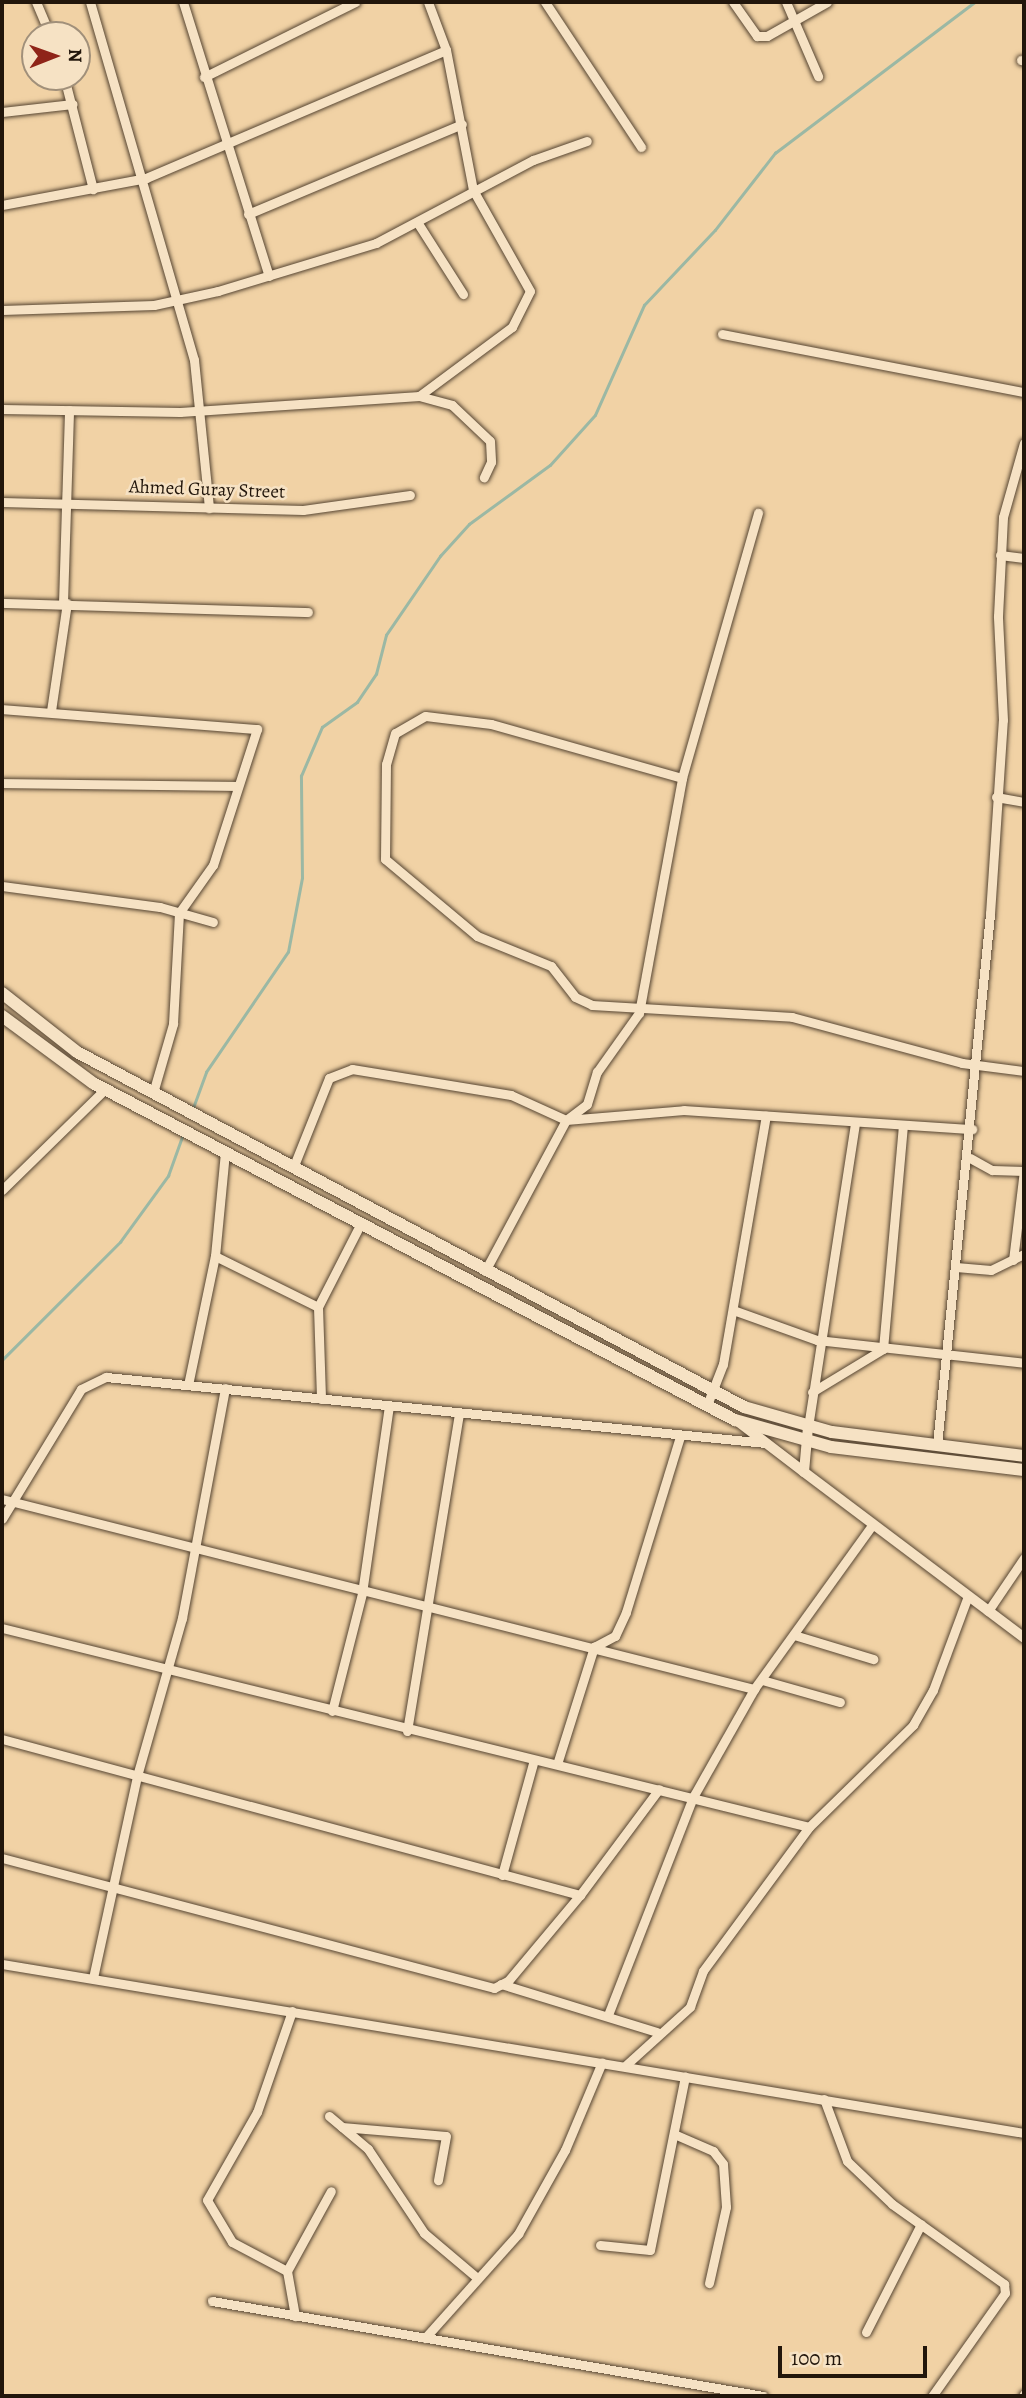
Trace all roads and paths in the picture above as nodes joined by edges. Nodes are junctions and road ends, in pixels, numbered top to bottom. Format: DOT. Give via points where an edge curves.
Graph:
graph roads {
  1 [pos="36,2"];
  2 [pos="90,2"];
  3 [pos="183,2"];
  4 [pos="355,2"];
  5 [pos="428,2"];
  6 [pos="545,2"];
  7 [pos="733,2"];
  8 [pos="786,2"];
  9 [pos="827,2"];
  10 [pos="44,21"];
  11 [pos="795,22"];
  12 [pos="446,50"];
  13 [pos="818,76"];
  14 [pos="204,77"];
  15 [pos="69,91"];
  16 [pos="73,104"];
  17 [pos="2,112"];
  18 [pos="462,124"];
  19 [pos="587,141"];
  20 [pos="225,144"];
  21 [pos="641,147"];
  22 [pos="146,178"];
  23 [pos="93,189"];
  24 [pos="473,190"];
  25 [pos="2,205"];
  26 [pos="248,215"];
  27 [pos="419,225"];
  28 [pos="269,276"];
  29 [pos="463,293"];
  30 [pos="179,300"];
  31 [pos="2,310"];
  32 [pos="722,334"];
  33 [pos="1024,392"];
  34 [pos="419,396"];
  35 [pos="2,409"];
  36 [pos="69,410"];
  37 [pos="204,411"];
  38 [pos="1024,443"];
  39 [pos="484,477"];
  40 [pos="410,495"];
  41 [pos="2,502"];
  42 [pos="61,503"];
  43 [pos="209,508"];
  44 [pos="758,513"];
  45 [pos="999,555"];
  46 [pos="1024,558"];
  47 [pos="2,603"];
  48 [pos="65,603"];
  49 [pos="309,612"];
  50 [pos="2,709"];
  51 [pos="51,711"];
  52 [pos="682,778"];
  53 [pos="2,783"];
  54 [pos="235,786"];
  55 [pos="996,797"];
  56 [pos="1024,802"];
  57 [pos="2,886"];
  58 [pos="179,913"];
  59 [pos="213,922"];
  60 [pos="2,994"];
  61 [pos="639,1013"];
  62 [pos="2,1016"];
  63 [pos="975,1065"];
  64 [pos="1024,1072"];
  65 [pos="105,1089"];
  66 [pos="158,1096"];
  67 [pos="766,1116"];
  68 [pos="566,1119"];
  69 [pos="855,1123"];
  70 [pos="902,1126"];
  71 [pos="972,1129"];
  72 [pos="222,1150"];
  73 [pos="970,1158"];
  74 [pos="293,1168"];
  75 [pos="1024,1171"];
  76 [pos="2,1190"];
  77 [pos="361,1223"];
  78 [pos="1024,1254"];
  79 [pos="215,1256"];
  80 [pos="1013,1260"];
  81 [pos="956,1267"];
  82 [pos="485,1271"];
  83 [pos="318,1307"];
  84 [pos="733,1310"];
  85 [pos="817,1340"];
  86 [pos="883,1349"];
  87 [pos="945,1358"];
  88 [pos="1024,1363"];
  89 [pos="188,1385"];
  90 [pos="225,1388"];
  91 [pos="714,1391"];
  92 [pos="812,1392"];
  93 [pos="321,1399"];
  94 [pos="389,1405"];
  95 [pos="707,1405"];
  96 [pos="459,1414"];
  97 [pos="735,1420"];
  98 [pos="808,1427"];
  99 [pos="680,1436"];
  100 [pos="807,1442"];
  101 [pos="766,1443"];
  102 [pos="937,1445"];
  103 [pos="1024,1456"];
  104 [pos="1024,1470"];
  105 [pos="804,1472"];
  106 [pos="2,1499"];
  107 [pos="12,1502"];
  108 [pos="2,1519"];
  109 [pos="873,1524"];
  110 [pos="193,1549"];
  111 [pos="1024,1558"];
  112 [pos="362,1593"];
  113 [pos="968,1595"];
  114 [pos="432,1609"];
  115 [pos="988,1611"];
  116 [pos="2,1628"];
  117 [pos="794,1635"];
  118 [pos="1024,1638"];
  119 [pos="594,1647"];
  120 [pos="873,1659"];
  121 [pos="169,1670"];
  122 [pos="762,1680"];
  123 [pos="754,1689"];
  124 [pos="840,1702"];
  125 [pos="332,1711"];
  126 [pos="407,1731"];
  127 [pos="2,1739"];
  128 [pos="558,1761"];
  129 [pos="533,1763"];
  130 [pos="137,1776"];
  131 [pos="659,1789"];
  132 [pos="693,1797"];
  133 [pos="809,1827"];
  134 [pos="2,1858"];
  135 [pos="502,1875"];
  136 [pos="110,1886"];
  137 [pos="580,1895"];
  138 [pos="2,1964"];
  139 [pos="93,1978"];
  140 [pos="501,1984"];
  141 [pos="292,2011"];
  142 [pos="608,2015"];
  143 [pos="657,2032"];
  144 [pos="602,2062"];
  145 [pos="625,2066"];
  146 [pos="685,2076"];
  147 [pos="824,2099"];
  148 [pos="330,2116"];
  149 [pos="342,2127"];
  150 [pos="1024,2133"];
  151 [pos="674,2134"];
  152 [pos="439,2180"];
  153 [pos="331,2191"];
  154 [pos="921,2224"];
  155 [pos="600,2245"];
  156 [pos="287,2271"];
  157 [pos="476,2277"];
  158 [pos="709,2283"];
  159 [pos="212,2301"];
  160 [pos="295,2316"];
  161 [pos="866,2332"];
  162 [pos="425,2338"];
  163 [pos="764,2396"];
  164 [pos="932,2396"];
  1 -- 10 [label="street"];
  2 -- 22 [label="street"];
  3 -- 14 [label="street"];
  4 -- 14 [label="street"];
  5 -- 12 [label="street"];
  6 -- 21 [label="street"];
  7 -- 11 [label="street" via="757,36 779,34"];
  8 -- 11 [label="street"];
  9 -- 11 [label="street"];
  11 -- 13 [label="street"];
  12 -- 18 [label="street"];
  12 -- 20 [label="street"];
  14 -- 20 [label="street"];
  15 -- 16 [label="street"];
  16 -- 17 [label="street"];
  16 -- 23 [label="street"];
  18 -- 24 [label="street"];
  18 -- 26 [label="street"];
  19 -- 24 [label="street"];
  20 -- 22 [label="street"];
  20 -- 26 [label="street"];
  22 -- 23 [label="street"];
  22 -- 30 [label="street"];
  23 -- 25 [label="street"];
  24 -- 27 [label="street"];
  24 -- 34 [label="street" via="528,284 526,307 512,327"];
  26 -- 28 [label="street"];
  27 -- 28 [label="street"];
  27 -- 29 [label="street"];
  28 -- 30 [label="street"];
  30 -- 31 [label="street"];
  30 -- 37 [label="street"];
  32 -- 33 [label="street"];
  34 -- 37 [label="street"];
  34 -- 39 [label="street" via="452,405 490,441"];
  35 -- 36 [label="street"];
  36 -- 37 [label="street"];
  36 -- 42 [label="street"];
  37 -- 43 [label="street"];
  38 -- 45 [label="street" via="1003,517"];
  40 -- 43 [label="street, Ahmed Guray Street" via="345,508"];
  41 -- 42 [label="street, Ahmed Guray Street"];
  42 -- 43 [label="street, Ahmed Guray Street"];
  42 -- 48 [label="street"];
  44 -- 52 [label="street"];
  45 -- 46 [label="street"];
  45 -- 55 [label="street" via="1004,673"];
  47 -- 48 [label="street"];
  48 -- 49 [label="street"];
  48 -- 51 [label="street"];
  50 -- 51 [label="street"];
  51 -- 54 [label="street" via="252,724 257,736"];
  52 -- 61 [label="street"];
  52 -- 61 [label="street" via="447,716 405,724 395,733 386,764 383,851 390,867 477,936 551,966 575,997"];
  53 -- 54 [label="street"];
  54 -- 58 [label="street" via="213,865"];
  55 -- 56 [label="street"];
  55 -- 63 [label="street"];
  57 -- 58 [label="street"];
  58 -- 59 [label="street"];
  58 -- 66 [label="street" via="173,1024"];
  60 -- 66 [label="main road" via="77,1052"];
  61 -- 63 [label="street" via="682,1008 792,1017"];
  61 -- 68 [label="street" via="597,1072 586,1104"];
  62 -- 65 [label="main road"];
  63 -- 64 [label="street"];
  63 -- 71 [label="street"];
  65 -- 72 [label="main road"];
  65 -- 76 [label="street"];
  66 -- 74 [label="main road"];
  67 -- 68 [label="street" via="684,1110"];
  67 -- 69 [label="street"];
  67 -- 84 [label="street"];
  68 -- 74 [label="street" via="511,1095 340,1070 329,1078"];
  68 -- 82 [label="street"];
  69 -- 70 [label="street"];
  69 -- 85 [label="street"];
  70 -- 71 [label="street"];
  70 -- 86 [label="street"];
  71 -- 73 [label="street"];
  72 -- 77 [label="main road"];
  72 -- 79 [label="street"];
  73 -- 75 [label="street" via="992,1170"];
  73 -- 81 [label="street"];
  74 -- 82 [label="main road"];
  75 -- 80 [label="street"];
  77 -- 83 [label="street"];
  77 -- 95 [label="main road"];
  78 -- 80 [label="street"];
  79 -- 83 [label="street"];
  79 -- 89 [label="street"];
  80 -- 81 [label="street" via="991,1270"];
  81 -- 87 [label="street"];
  82 -- 91 [label="main road"];
  83 -- 93 [label="street"];
  84 -- 85 [label="street"];
  84 -- 91 [label="street"];
  85 -- 86 [label="street"];
  85 -- 92 [label="street"];
  86 -- 87 [label="street"];
  86 -- 92 [label="street"];
  87 -- 88 [label="street"];
  87 -- 102 [label="street"];
  89 -- 90 [label="street"];
  89 -- 107 [label="street" via="92,1379"];
  90 -- 93 [label="street"];
  90 -- 110 [label="street"];
  91 -- 95 [label="street"];
  91 -- 98 [label="main road"];
  92 -- 98 [label="street"];
  93 -- 94 [label="street"];
  94 -- 96 [label="street"];
  94 -- 112 [label="street"];
  95 -- 97 [label="main road"];
  96 -- 99 [label="street"];
  96 -- 114 [label="street"];
  97 -- 100 [label="main road"];
  97 -- 101 [label="street"];
  98 -- 100 [label="street"];
  98 -- 102 [label="main road"];
  99 -- 101 [label="street"];
  99 -- 119 [label="street" via="626,1612 615,1636"];
  100 -- 104 [label="main road"];
  100 -- 105 [label="street"];
  101 -- 105 [label="street"];
  102 -- 103 [label="main road"];
  105 -- 109 [label="street"];
  106 -- 107 [label="street"];
  107 -- 108 [label="street"];
  107 -- 110 [label="street"];
  109 -- 113 [label="street"];
  109 -- 117 [label="street"];
  110 -- 112 [label="street"];
  110 -- 121 [label="street"];
  111 -- 115 [label="street"];
  112 -- 114 [label="street"];
  112 -- 125 [label="street"];
  113 -- 115 [label="street"];
  113 -- 133 [label="street" via="933,1690 913,1725"];
  114 -- 119 [label="street"];
  114 -- 126 [label="street"];
  115 -- 118 [label="street"];
  116 -- 121 [label="street"];
  117 -- 120 [label="street"];
  117 -- 122 [label="street"];
  119 -- 123 [label="street"];
  119 -- 128 [label="street"];
  121 -- 125 [label="street"];
  121 -- 130 [label="street"];
  122 -- 123 [label="street"];
  122 -- 124 [label="street"];
  123 -- 132 [label="street"];
  125 -- 126 [label="street"];
  126 -- 129 [label="street"];
  127 -- 130 [label="street"];
  128 -- 129 [label="street"];
  128 -- 131 [label="street"];
  129 -- 135 [label="street"];
  130 -- 135 [label="street"];
  130 -- 136 [label="street"];
  131 -- 132 [label="street"];
  131 -- 137 [label="street"];
  132 -- 133 [label="street"];
  132 -- 142 [label="street"];
  133 -- 143 [label="street" via="703,1970 690,2007"];
  134 -- 136 [label="street"];
  135 -- 137 [label="street"];
  136 -- 139 [label="street"];
  136 -- 140 [label="street" via="470,1986"];
  137 -- 140 [label="street"];
  138 -- 139 [label="street"];
  139 -- 141 [label="street"];
  140 -- 142 [label="street"];
  141 -- 144 [label="street"];
  141 -- 156 [label="street" via="257,2112 207,2200 232,2242"];
  142 -- 143 [label="street"];
  143 -- 145 [label="street"];
  144 -- 145 [label="street"];
  144 -- 157 [label="street" via="565,2150 518,2234"];
  145 -- 146 [label="street"];
  146 -- 147 [label="street"];
  146 -- 151 [label="street"];
  147 -- 150 [label="street"];
  147 -- 154 [label="street" via="847,2161"];
  148 -- 149 [label="street"];
  149 -- 152 [label="street" via="446,2136"];
  149 -- 157 [label="street" via="368,2149 424,2234"];
  151 -- 155 [label="street" via="650,2250"];
  151 -- 158 [label="street" via="713,2151 723,2164 726,2207"];
  153 -- 156 [label="street"];
  154 -- 161 [label="street"];
  154 -- 164 [label="street" via="1004,2284 1005,2293"];
  156 -- 160 [label="street"];
  157 -- 162 [label="street"];
  159 -- 160 [label="street"];
  160 -- 162 [label="street"];
  162 -- 163 [label="street"];
}
